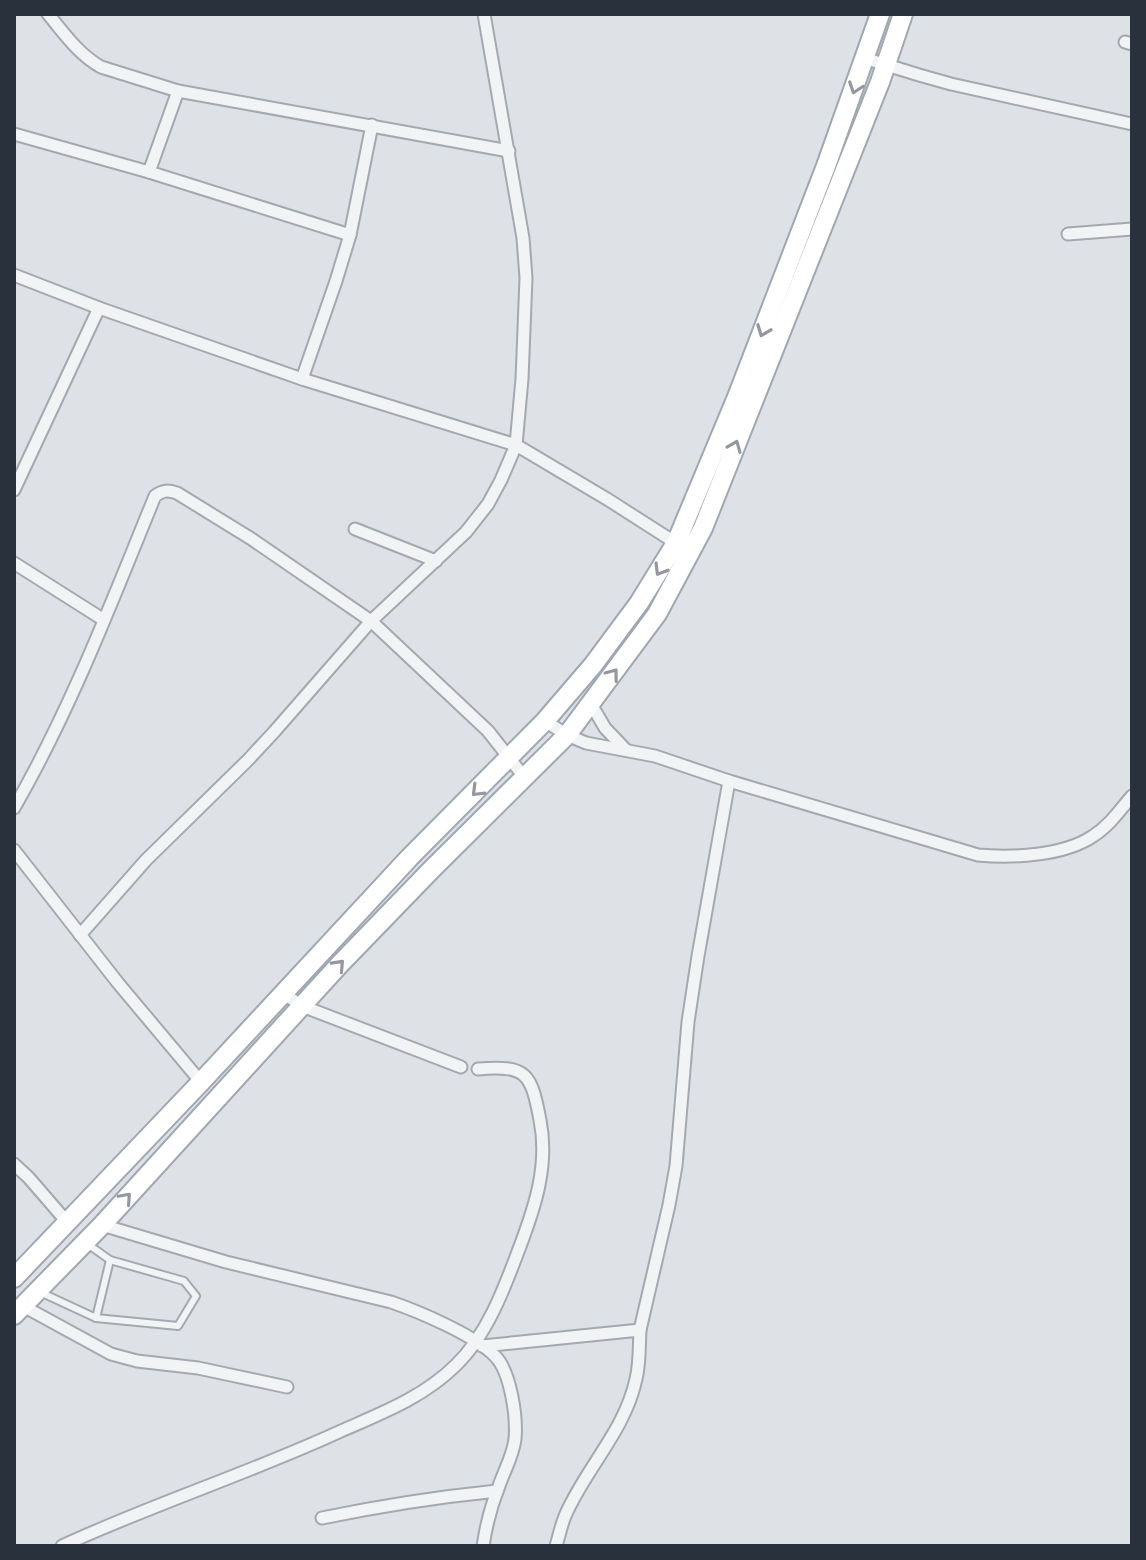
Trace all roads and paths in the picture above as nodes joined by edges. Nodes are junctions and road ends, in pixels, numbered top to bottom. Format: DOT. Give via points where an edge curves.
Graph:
graph roads {
  1 [pos="48,14"];
  2 [pos="484,14"];
  3 [pos="880,14"];
  4 [pos="903,14"];
  5 [pos="864,58"];
  6 [pos="886,64"];
  7 [pos="178,91"];
  8 [pos="1132,124"];
  9 [pos="372,125"];
  10 [pos="14,134"];
  11 [pos="509,151"];
  12 [pos="149,172"];
  13 [pos="1132,229"];
  14 [pos="1068,234"];
  15 [pos="350,235"];
  16 [pos="14,275"];
  17 [pos="99,308"];
  18 [pos="302,379"];
  19 [pos="516,445"];
  20 [pos="14,490"];
  21 [pos="355,529"];
  22 [pos="683,548"];
  23 [pos="436,561"];
  24 [pos="14,563"];
  25 [pos="104,620"];
  26 [pos="371,621"];
  27 [pos="591,704"];
  28 [pos="545,721"];
  29 [pos="567,735"];
  30 [pos="627,750"];
  31 [pos="509,759"];
  32 [pos="525,778"];
  33 [pos="729,781"];
  34 [pos="1132,796"];
  35 [pos="14,808"];
  36 [pos="14,850"];
  37 [pos="80,935"];
  38 [pos="283,993"];
  39 [pos="302,1006"];
  40 [pos="461,1067"];
  41 [pos="478,1069"];
  42 [pos="201,1082"];
  43 [pos="14,1164"];
  44 [pos="67,1222"];
  45 [pos="102,1225"];
  46 [pos="85,1242"];
  47 [pos="110,1260"];
  48 [pos="14,1278"];
  49 [pos="37,1291"];
  50 [pos="19,1311"];
  51 [pos="96,1318"];
  52 [pos="640,1330"];
  53 [pos="479,1344"];
  54 [pos="287,1387"];
  55 [pos="497,1491"];
  56 [pos="322,1518"];
  57 [pos="62,1546"];
  58 [pos="483,1546"];
  59 [pos="556,1546"];
  1 -- 7 [label="street" via="91,62"];
  2 -- 11 [label="street"];
  3 -- 5 [label="main road"];
  4 -- 6 [label="main road"];
  5 -- 6 [label="street"];
  5 -- 22 [label="main road, one-way"];
  6 -- 8 [label="street" via="951,84"];
  22 -- 6 [label="main road, one-way" via="703,528"];
  7 -- 9 [label="street"];
  7 -- 12 [label="street"];
  9 -- 11 [label="street"];
  9 -- 15 [label="street"];
  10 -- 12 [label="street"];
  11 -- 19 [label="street" via="526,278"];
  12 -- 15 [label="street"];
  13 -- 14 [label="street"];
  15 -- 18 [label="street"];
  16 -- 17 [label="street"];
  17 -- 18 [label="street"];
  17 -- 20 [label="street"];
  18 -- 19 [label="street"];
  19 -- 22 [label="street"];
  19 -- 23 [label="street" via="488,504"];
  21 -- 23 [label="street"];
  27 -- 22 [label="main road, one-way" via="657,614"];
  22 -- 28 [label="main road, one-way"];
  23 -- 26 [label="street"];
  24 -- 25 [label="street"];
  25 -- 26 [label="street" via="155,496 169,490"];
  25 -- 35 [label="street"];
  26 -- 31 [label="street" via="488,731"];
  26 -- 37 [label="street" via="274,732 146,860"];
  27 -- 29 [label="main road"];
  27 -- 30 [label="street"];
  28 -- 29 [label="street"];
  28 -- 31 [label="main road"];
  29 -- 30 [label="street"];
  29 -- 32 [label="main road"];
  30 -- 33 [label="street"];
  31 -- 32 [label="street"];
  31 -- 38 [label="main road, one-way"];
  39 -- 32 [label="main road, one-way"];
  33 -- 34 [label="street" via="989,856 1076,846 1110,823"];
  33 -- 52 [label="street" via="690,1009 676,1166"];
  36 -- 37 [label="street"];
  37 -- 42 [label="street"];
  38 -- 39 [label="street"];
  38 -- 42 [label="main road"];
  39 -- 40 [label="street"];
  45 -- 39 [label="main road, one-way"];
  41 -- 53 [label="street" via="523,1073 537,1101 544,1145 531,1218"];
  42 -- 44 [label="main road"];
  43 -- 44 [label="street"];
  44 -- 48 [label="main road"];
  45 -- 46 [label="main road"];
  45 -- 53 [label="street" via="391,1302"];
  46 -- 47 [label="lane"];
  46 -- 49 [label="main road"];
  47 -- 51 [label="lane"];
  47 -- 51 [label="lane" via="184,1281 196,1296 178,1326"];
  49 -- 50 [label="main road"];
  49 -- 51 [label="lane"];
  50 -- 54 [label="street" via="124,1359"];
  52 -- 53 [label="street"];
  52 -- 59 [label="street" via="630,1401 565,1515"];
  53 -- 55 [label="street" via="498,1358 515,1421 515,1439"];
  53 -- 57 [label="street" via="431,1386 387,1411"];
  55 -- 56 [label="street"];
  55 -- 58 [label="street"];
}
